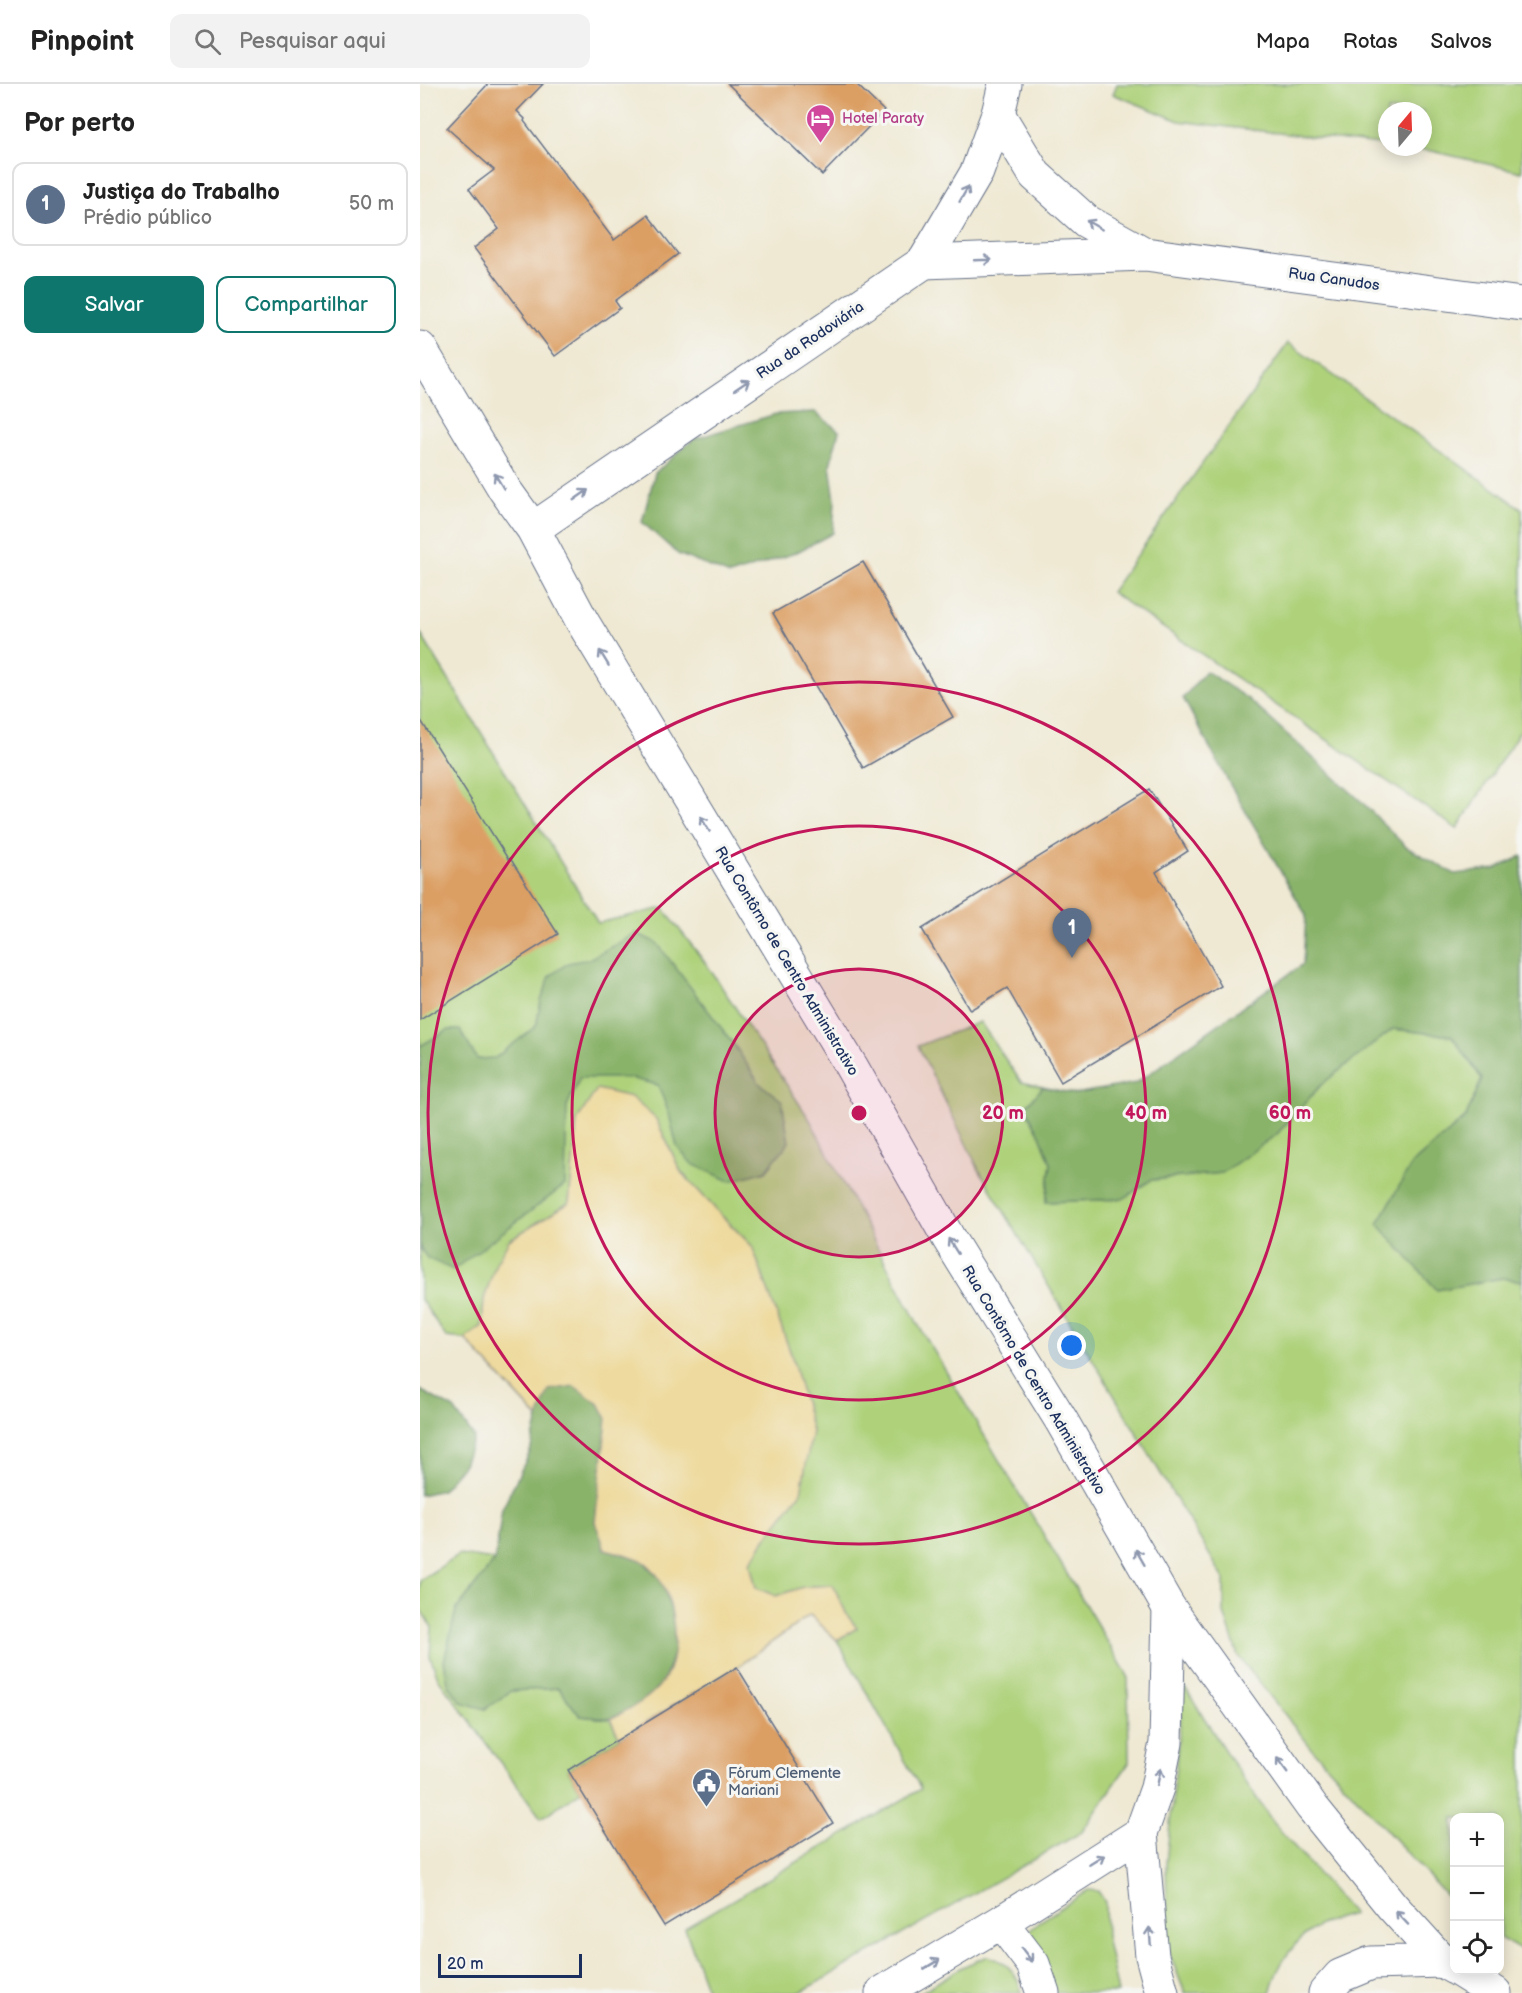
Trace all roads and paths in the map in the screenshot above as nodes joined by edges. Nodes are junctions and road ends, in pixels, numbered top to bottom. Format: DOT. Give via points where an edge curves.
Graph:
graph roads {
  1 [pos="1002,99"];
  2 [pos="1145,254"];
  3 [pos="924,262"];
  4 [pos="1522,304"];
  5 [pos="420,348"];
  6 [pos="533,529"];
  7 [pos="1169,1608"];
  8 [pos="1141,1833"];
  9 [pos="1001,1922"];
  10 [pos="1450,1964"];
  11 [pos="1450,1966"];
  12 [pos="1466,1975"];
  13 [pos="882,1993"];
  14 [pos="1043,1993"];
  15 [pos="1162,1993"];
  16 [pos="1325,1993"];
  17 [pos="1495,1993"];
  2 -- 1 [label="main road, Rua Canudos, one-way" via="1086,221 1035,175"];
  3 -- 1 [label="main road, Rua da Rodoviária, one-way" via="977,172"];
  3 -- 2 [label="main road, Rua Canudos, one-way"];
  2 -- 4 [label="main road, Rua Canudos"];
  6 -- 3 [label="main road, Rua da Rodoviária, one-way"];
  6 -- 5 [label="main road, Rua Contôrno de Centro Administrativo, one-way" via="505,490"];
  7 -- 6 [label="main road, Rua Contôrno de Centro Administrativo, one-way" via="1061,1420 949,1239 851,1066 582,621"];
  8 -- 7 [label="main road, one-way" via="1166,1743"];
  10 -- 7 [label="main road, Rua Contôrno de Centro Administrativo, one-way" via="1392,1906 1312,1807"];
  9 -- 8 [label="main road, one-way"];
  15 -- 8 [label="main road, one-way" via="1152,1956"];
  13 -- 9 [label="main road, one-way"];
  9 -- 14 [label="main road, one-way" via="1033,1964"];
  11 -- 16 [label="main road" via="1371,1963 1340,1976"];
  12 -- 17 [label="main road, Rua Contôrno de Centro Administrativo"];
}
